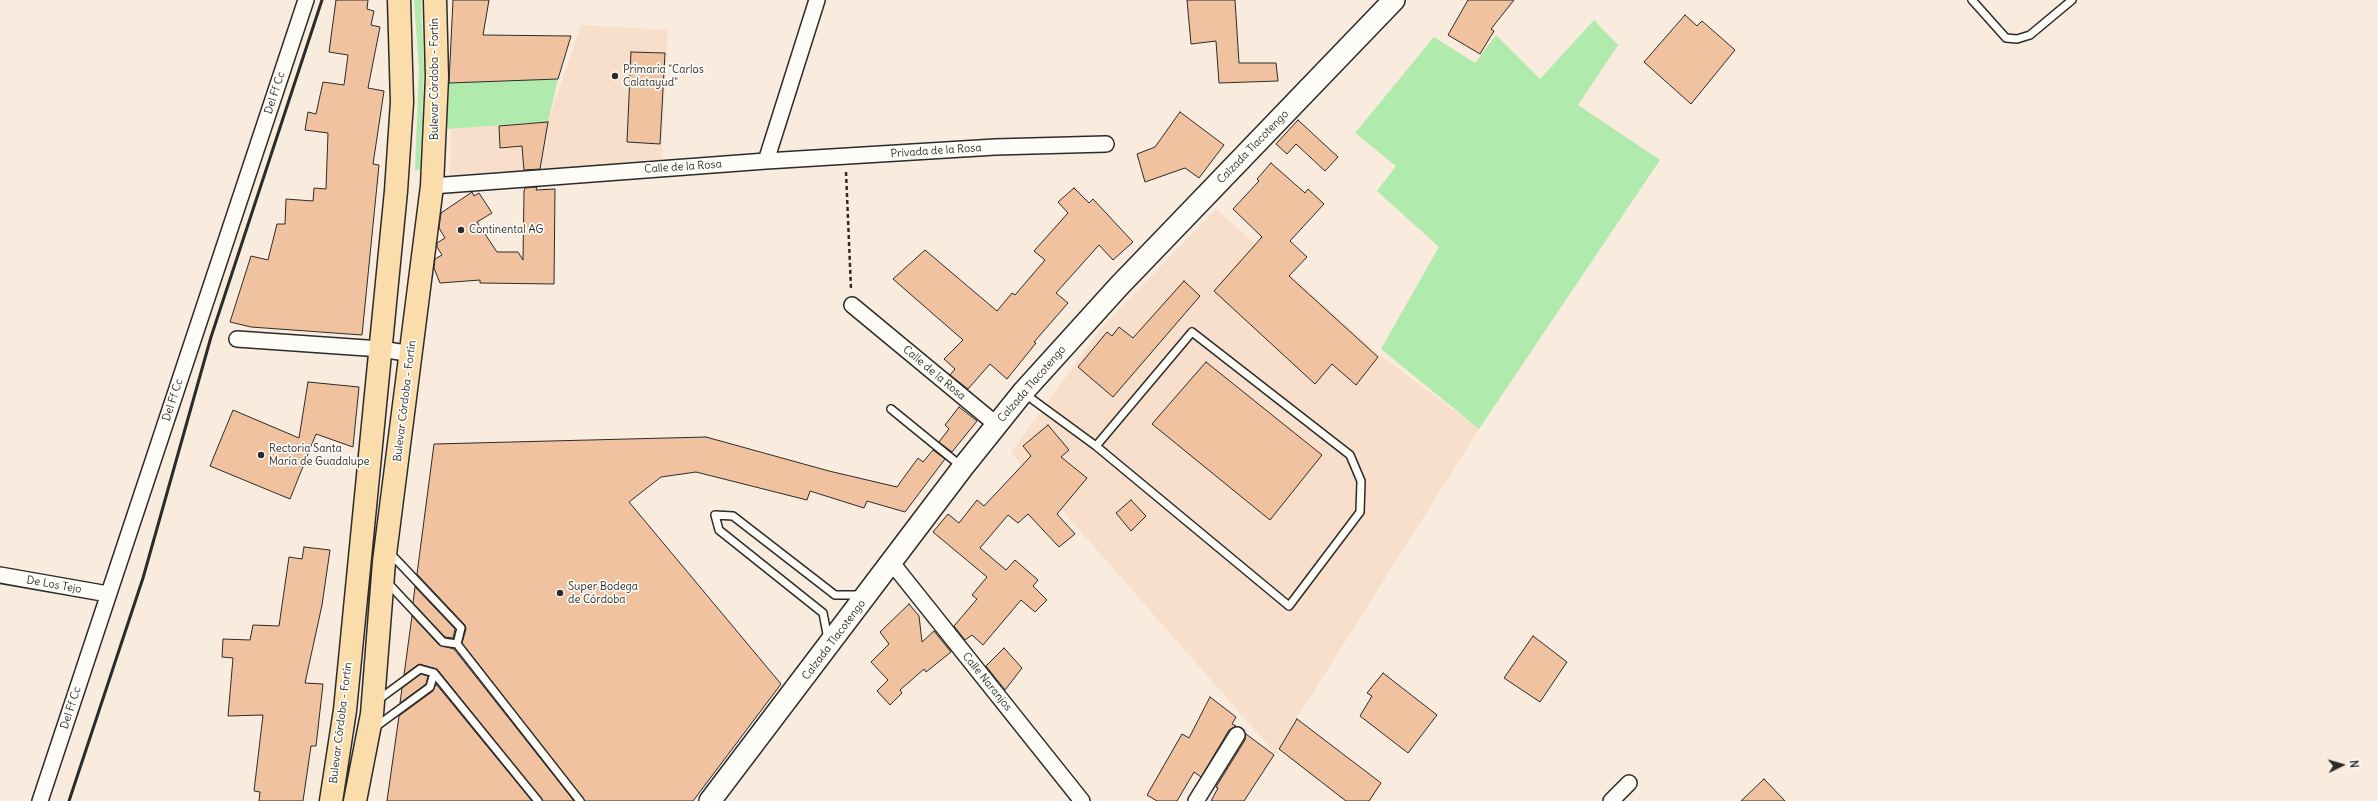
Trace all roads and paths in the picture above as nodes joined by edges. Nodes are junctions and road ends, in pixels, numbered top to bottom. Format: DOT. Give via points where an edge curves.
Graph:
graph roads {
  1 [pos="306,0"];
  2 [pos="399,0"];
  3 [pos="435,0"];
  4 [pos="817,0"];
  5 [pos="1394,0"];
  6 [pos="1972,0"];
  7 [pos="2072,0"];
  8 [pos="1106,144"];
  9 [pos="845,156"];
  10 [pos="766,161"];
  11 [pos="432,186"];
  12 [pos="852,305"];
  13 [pos="237,339"];
  14 [pos="381,349"];
  15 [pos="412,354"];
  16 [pos="1023,392"];
  17 [pos="892,409"];
  18 [pos="996,425"];
  19 [pos="1096,446"];
  20 [pos="963,467"];
  21 [pos="359,557"];
  22 [pos="384,563"];
  23 [pos="892,563"];
  24 [pos="0,575"];
  25 [pos="108,594"];
  26 [pos="868,595"];
  27 [pos="458,644"];
  28 [pos="829,646"];
  29 [pos="434,673"];
  30 [pos="345,710"];
  31 [pos="370,717"];
  32 [pos="1237,735"];
  33 [pos="1629,783"];
  34 [pos="40,801"];
  35 [pos="331,801"];
  36 [pos="355,801"];
  37 [pos="538,801"];
  38 [pos="580,801"];
  39 [pos="710,801"];
  40 [pos="1082,801"];
  41 [pos="1196,801"];
  42 [pos="1611,801"];
  1 -- 25 [label="street, Del Ff Cc"];
  2 -- 14 [label="main road, Bulevar Córdoba - Fortín" via="402,102"];
  3 -- 11 [label="main road, Bulevar Córdoba - Fortín" via="438,77"];
  4 -- 10 [label="street"];
  5 -- 16 [label="street, Calzada Tlacotengo" via="1119,286"];
  6 -- 7 [label="lane" via="2006,38 2016,39 2030,35"];
  8 -- 9 [label="street, Privada de la Rosa" via="995,147"];
  9 -- 10 [label="street, Privada de la Rosa"];
  9 -- 12 [label="path"];
  10 -- 11 [label="street, Calle de la Rosa"];
  11 -- 15 [label="main road, Bulevar Córdoba - Fortín"];
  12 -- 18 [label="street, Calle de la Rosa"];
  13 -- 14 [label="street"];
  14 -- 15 [label="street"];
  14 -- 21 [label="main road, Bulevar Córdoba - Fortín"];
  15 -- 22 [label="main road, Bulevar Córdoba - Fortín"];
  16 -- 18 [label="street, Calzada Tlacotengo"];
  16 -- 19 [label="lane"];
  17 -- 20 [label="lane"];
  18 -- 20 [label="street, Calzada Tlacotengo"];
  19 -- 19 [label="lane" via="1290,606 1360,512 1361,482 1350,455 1192,332"];
  20 -- 23 [label="street, Calzada Tlacotengo"];
  21 -- 22 [label="main road"];
  21 -- 30 [label="main road, Bulevar Córdoba - Fortín"];
  22 -- 27 [label="lane" via="443,642"];
  22 -- 27 [label="lane" via="461,628"];
  22 -- 31 [label="main road, Bulevar Córdoba - Fortín"];
  23 -- 26 [label="street, Calzada Tlacotengo"];
  23 -- 40 [label="street, Calle Naranjos"];
  24 -- 25 [label="street, De Los Tejo"];
  25 -- 34 [label="street, Del Ff Cc"];
  26 -- 28 [label="street, Calzada Tlacotengo"];
  26 -- 28 [label="lane" via="835,595 733,516 715,515 719,530 823,613"];
  27 -- 38 [label="lane"];
  28 -- 39 [label="street, Calzada Tlacotengo"];
  29 -- 31 [label="lane" via="430,686"];
  29 -- 31 [label="lane" via="420,669"];
  29 -- 37 [label="lane"];
  30 -- 31 [label="main road"];
  30 -- 35 [label="main road, Bulevar Córdoba - Fortín"];
  31 -- 36 [label="main road, Bulevar Córdoba - Fortín"];
  32 -- 41 [label="street"];
  33 -- 42 [label="street"];
}
